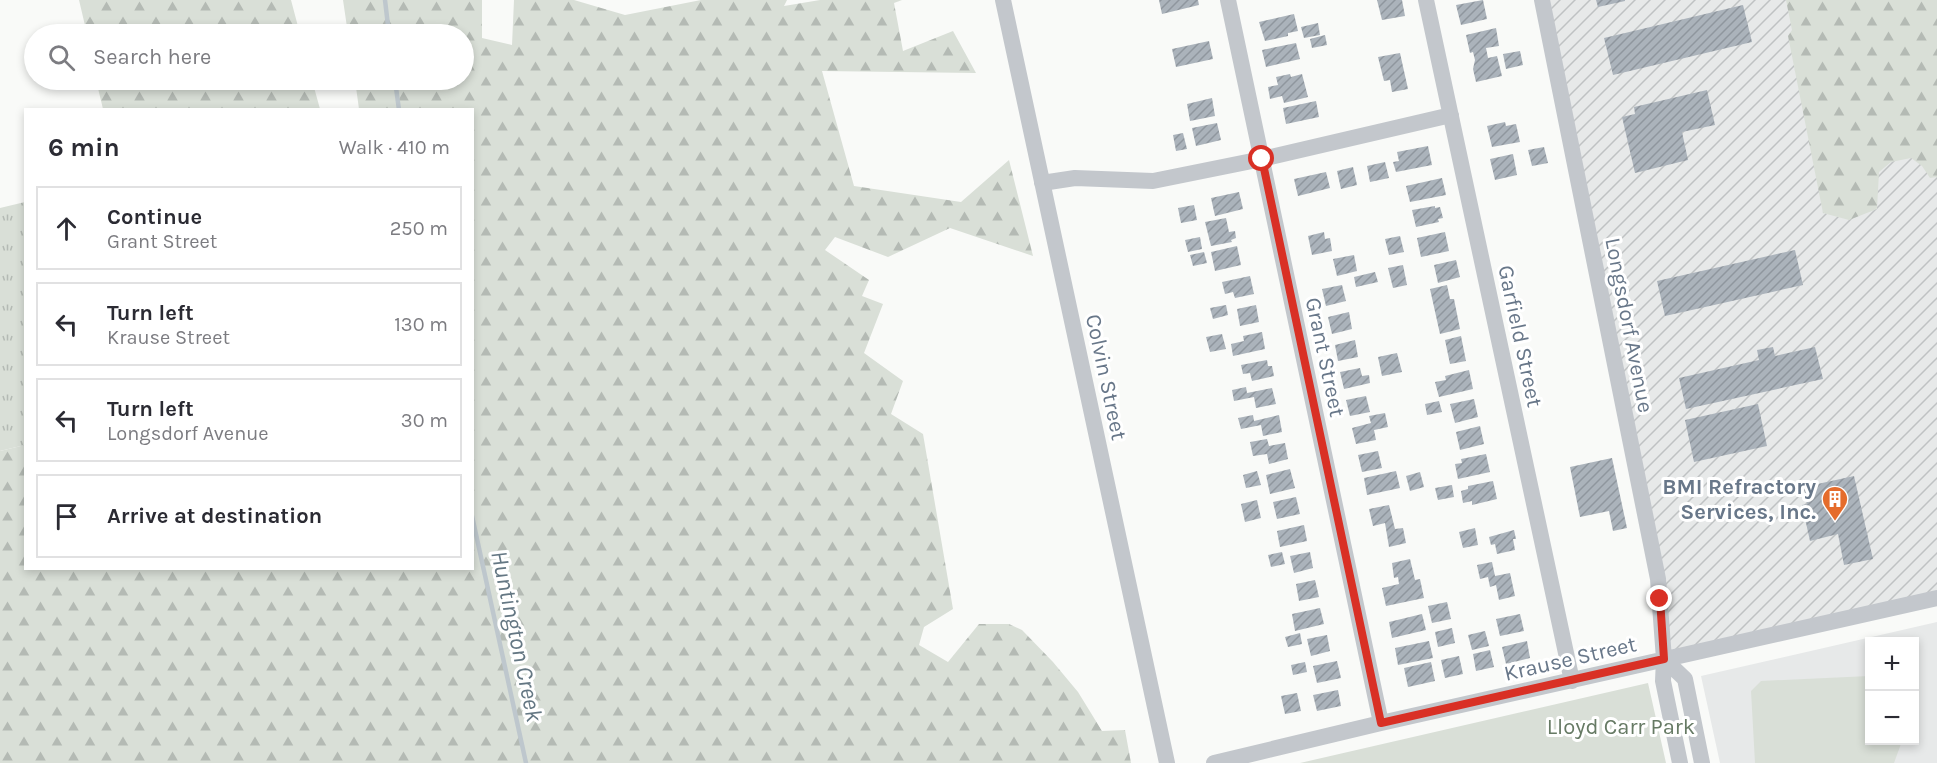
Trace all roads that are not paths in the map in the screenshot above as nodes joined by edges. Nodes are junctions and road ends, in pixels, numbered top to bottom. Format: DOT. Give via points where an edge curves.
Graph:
graph roads {
  1 [pos="1003,0"];
  2 [pos="1228,0"];
  3 [pos="1426,0"];
  4 [pos="1542,0"];
  5 [pos="1451,115"];
  6 [pos="1262,159"];
  7 [pos="1042,183"];
  8 [pos="1937,598"];
  9 [pos="1664,659"];
  10 [pos="1572,681"];
  11 [pos="1381,723"];
  12 [pos="1167,763"];
  13 [pos="1214,763"];
  14 [pos="1680,763"];
  15 [pos="1702,763"];
  1 -- 7 [label="street, Colvin Street"];
  2 -- 6 [label="street, Grant Street"];
  3 -- 5 [label="street, Garfield Street"];
  4 -- 9 [label="street, Longsdorf Avenue" via="1658,579"];
  5 -- 6 [label="street"];
  5 -- 10 [label="street, Garfield Street"];
  6 -- 7 [label="street" via="1153,181 1075,178"];
  6 -- 11 [label="street, Grant Street"];
  7 -- 12 [label="street, Colvin Street"];
  8 -- 9 [label="street, Krause Street"];
  9 -- 10 [label="street, Krause Street"];
  9 -- 14 [label="street, Longsdorf Avenue" via="1663,681"];
  9 -- 15 [label="street" via="1685,679"];
  10 -- 11 [label="street, Krause Street"];
  11 -- 13 [label="street, Krause Street"];
}
